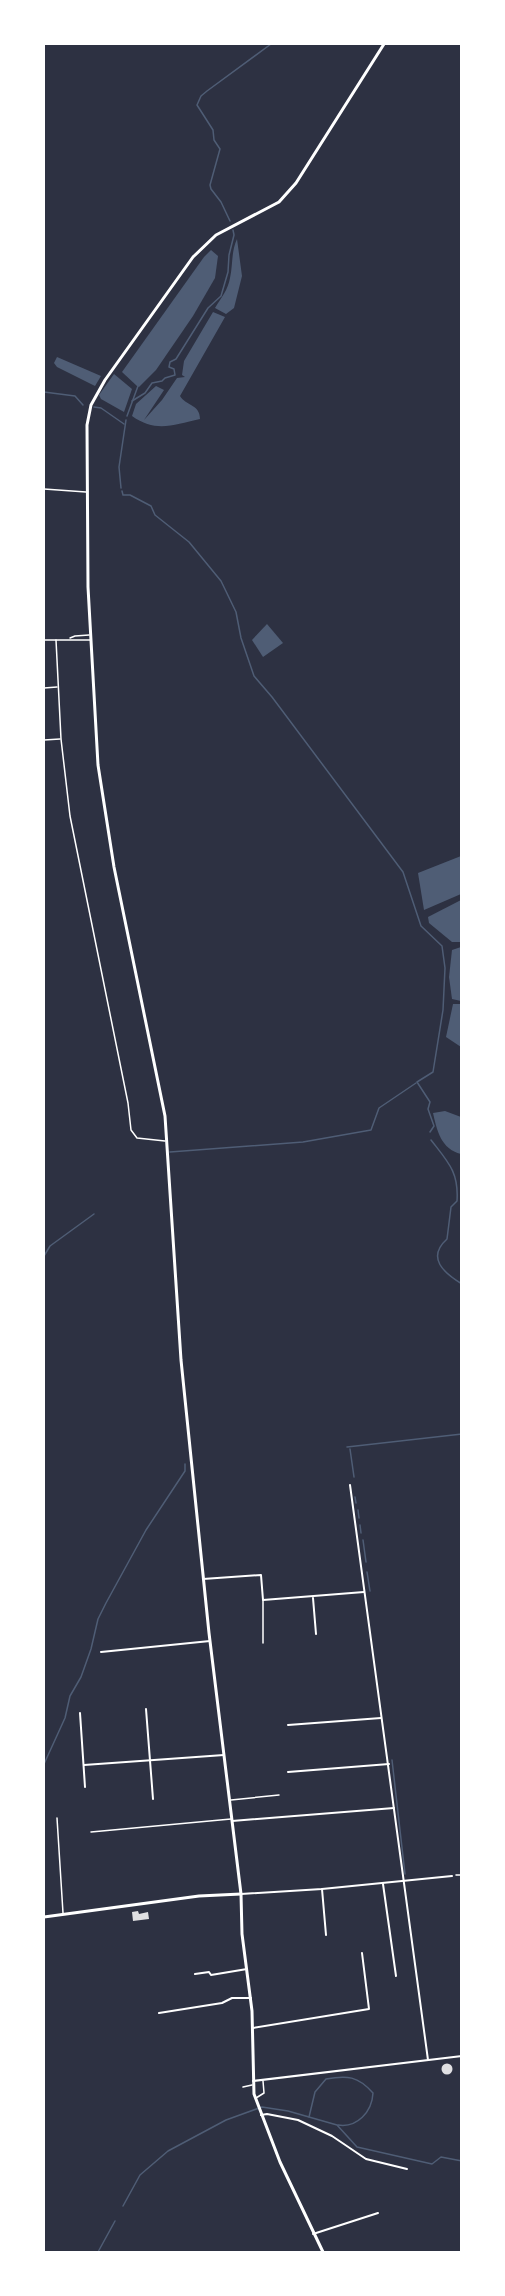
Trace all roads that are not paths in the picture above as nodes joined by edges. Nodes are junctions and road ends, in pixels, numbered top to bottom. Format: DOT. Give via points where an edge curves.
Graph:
graph roads {
  1 [pos="384,44"];
  2 [pos="44,489"];
  3 [pos="86,492"];
  4 [pos="90,635"];
  5 [pos="70,639"];
  6 [pos="44,640"];
  7 [pos="56,640"];
  8 [pos="91,640"];
  9 [pos="58,687"];
  10 [pos="44,688"];
  11 [pos="61,739"];
  12 [pos="44,740"];
  13 [pos="167,1141"];
  14 [pos="350,1485"];
  15 [pos="203,1579"];
  16 [pos="364,1592"];
  17 [pos="313,1597"];
  18 [pos="263,1600"];
  19 [pos="315,1634"];
  20 [pos="210,1641"];
  21 [pos="263,1643"];
  22 [pos="101,1652"];
  23 [pos="146,1709"];
  24 [pos="80,1713"];
  25 [pos="382,1718"];
  26 [pos="288,1725"];
  27 [pos="224,1755"];
  28 [pos="150,1760"];
  29 [pos="389,1764"];
  30 [pos="84,1765"];
  31 [pos="288,1772"];
  32 [pos="85,1787"];
  33 [pos="279,1795"];
  34 [pos="153,1799"];
  35 [pos="230,1800"];
  36 [pos="395,1808"];
  37 [pos="57,1818"];
  38 [pos="232,1820"];
  39 [pos="91,1832"];
  40 [pos="452,1876"];
  41 [pos="403,1881"];
  42 [pos="383,1883"];
  43 [pos="321,1889"];
  44 [pos="241,1894"];
  45 [pos="63,1914"];
  46 [pos="44,1917"];
  47 [pos="326,1935"];
  48 [pos="362,1953"];
  49 [pos="247,1969"];
  50 [pos="195,1974"];
  51 [pos="396,1976"];
  52 [pos="251,1998"];
  53 [pos="159,2013"];
  54 [pos="253,2028"];
  55 [pos="462,2056"];
  56 [pos="428,2060"];
  57 [pos="262,2080"];
  58 [pos="252,2083"];
  59 [pos="243,2087"];
  60 [pos="255,2098"];
  61 [pos="260,2113"];
  62 [pos="407,2169"];
  63 [pos="378,2213"];
  64 [pos="314,2234"];
  65 [pos="323,2253"];
  1 -- 3 [label="street" via="296,183 279,202 202,246 105,380 88,416"];
  2 -- 3 [label="lane"];
  3 -- 4 [label="street"];
  4 -- 5 [label="lane"];
  4 -- 8 [label="street"];
  5 -- 7 [label="lane"];
  5 -- 8 [label="lane"];
  6 -- 7 [label="lane"];
  7 -- 9 [label="lane"];
  8 -- 13 [label="street" via="105,815 163,1102"];
  9 -- 10 [label="lane"];
  9 -- 11 [label="lane"];
  11 -- 12 [label="lane"];
  11 -- 13 [label="lane" via="70,816 131,1130 137,1138"];
  13 -- 15 [label="street" via="181,1360"];
  14 -- 16 [label="street"];
  15 -- 18 [label="street" via="261,1575"];
  15 -- 20 [label="street"];
  16 -- 17 [label="street"];
  16 -- 25 [label="street"];
  17 -- 18 [label="street"];
  17 -- 19 [label="street"];
  18 -- 21 [label="lane"];
  20 -- 22 [label="street"];
  20 -- 27 [label="street"];
  23 -- 28 [label="street"];
  24 -- 30 [label="street"];
  25 -- 26 [label="street"];
  25 -- 29 [label="street"];
  27 -- 28 [label="street"];
  27 -- 35 [label="street"];
  28 -- 30 [label="street"];
  28 -- 34 [label="street"];
  29 -- 31 [label="street"];
  29 -- 36 [label="street"];
  30 -- 32 [label="street"];
  33 -- 35 [label="lane"];
  35 -- 38 [label="street"];
  36 -- 38 [label="street"];
  36 -- 41 [label="street"];
  37 -- 45 [label="lane"];
  38 -- 39 [label="lane"];
  38 -- 44 [label="street"];
  40 -- 41 [label="street"];
  41 -- 42 [label="street"];
  41 -- 56 [label="street"];
  42 -- 43 [label="street"];
  42 -- 51 [label="street"];
  43 -- 44 [label="street"];
  43 -- 47 [label="street"];
  44 -- 45 [label="street"];
  44 -- 49 [label="street"];
  45 -- 46 [label="street"];
  48 -- 54 [label="street" via="369,2009"];
  49 -- 50 [label="street"];
  49 -- 52 [label="street"];
  52 -- 53 [label="street" via="232,1998"];
  52 -- 54 [label="street"];
  54 -- 58 [label="street"];
  55 -- 56 [label="street"];
  56 -- 57 [label="street"];
  57 -- 58 [label="street"];
  57 -- 60 [label="lane" via="264,2093"];
  58 -- 59 [label="lane"];
  58 -- 60 [label="street"];
  60 -- 61 [label="street"];
  61 -- 62 [label="street" via="298,2120 332,2136 366,2159"];
  61 -- 64 [label="street"];
  63 -- 64 [label="street"];
  64 -- 65 [label="street"];
}
